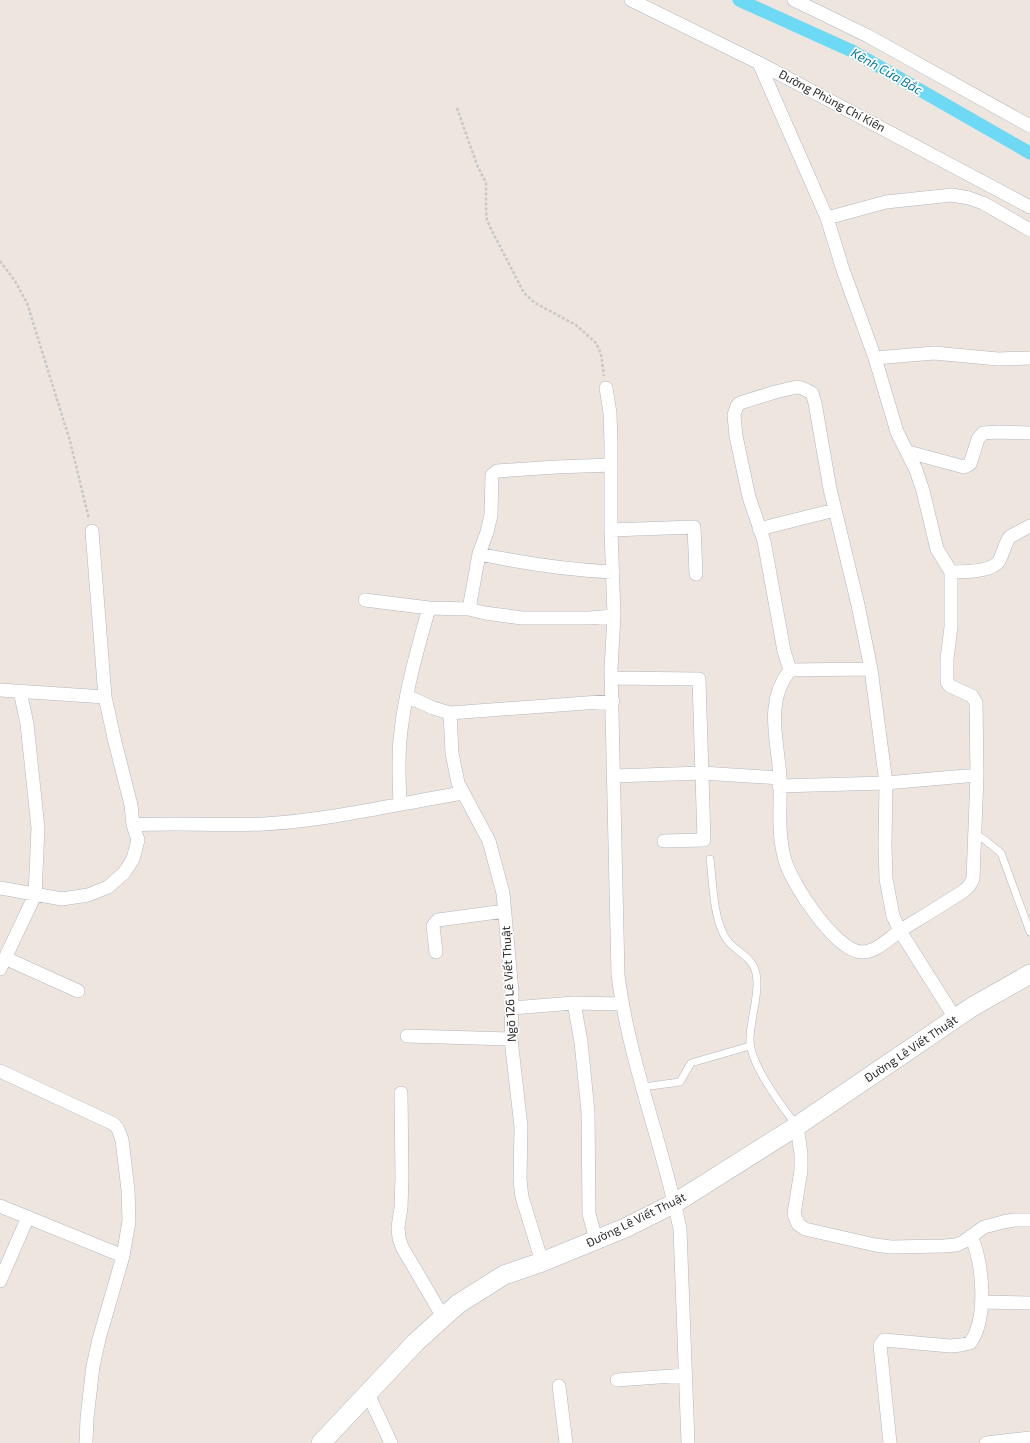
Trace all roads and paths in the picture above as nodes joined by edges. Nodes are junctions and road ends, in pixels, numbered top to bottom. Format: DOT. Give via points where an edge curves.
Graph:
graph roads {
  1 [pos="631,0"];
  2 [pos="794,0"];
  3 [pos="759,63"];
  4 [pos="457,108"];
  5 [pos="1030,126"];
  6 [pos="1030,206"];
  7 [pos="827,218"];
  8 [pos="1030,230"];
  9 [pos="0,261"];
  10 [pos="875,358"];
  11 [pos="1030,358"];
  12 [pos="606,388"];
  13 [pos="1030,433"];
  14 [pos="908,452"];
  15 [pos="611,465"];
  16 [pos="835,510"];
  17 [pos="1030,526"];
  18 [pos="759,529"];
  19 [pos="611,530"];
  20 [pos="92,531"];
  21 [pos="479,554"];
  22 [pos="613,572"];
  23 [pos="951,572"];
  24 [pos="696,574"];
  25 [pos="365,600"];
  26 [pos="429,608"];
  27 [pos="469,609"];
  28 [pos="614,616"];
  29 [pos="871,669"];
  30 [pos="790,670"];
  31 [pos="612,678"];
  32 [pos="0,690"];
  33 [pos="20,691"];
  34 [pos="407,696"];
  35 [pos="106,697"];
  36 [pos="613,701"];
  37 [pos="450,713"];
  38 [pos="702,773"];
  39 [pos="977,775"];
  40 [pos="614,776"];
  41 [pos="780,782"];
  42 [pos="886,783"];
  43 [pos="463,793"];
  44 [pos="400,804"];
  45 [pos="133,825"];
  46 [pos="974,833"];
  47 [pos="664,841"];
  48 [pos="710,859"];
  49 [pos="0,888"];
  50 [pos="35,895"];
  51 [pos="505,911"];
  52 [pos="900,931"];
  53 [pos="1030,932"];
  54 [pos="436,952"];
  55 [pos="3,964"];
  56 [pos="1030,974"];
  57 [pos="78,991"];
  58 [pos="574,1004"];
  59 [pos="622,1004"];
  60 [pos="512,1008"];
  61 [pos="956,1018"];
  62 [pos="407,1036"];
  63 [pos="511,1039"];
  64 [pos="750,1046"];
  65 [pos="0,1071"];
  66 [pos="643,1086"];
  67 [pos="401,1093"];
  68 [pos="797,1126"];
  69 [pos="675,1203"];
  70 [pos="0,1206"];
  71 [pos="28,1217"];
  72 [pos="1030,1220"];
  73 [pos="971,1236"];
  74 [pos="596,1240"];
  75 [pos="123,1256"];
  76 [pos="542,1262"];
  77 [pos="0,1281"];
  78 [pos="982,1302"];
  79 [pos="1030,1303"];
  80 [pos="443,1317"];
  81 [pos="686,1375"];
  82 [pos="617,1380"];
  83 [pos="559,1386"];
  84 [pos="368,1394"];
  85 [pos="1030,1438"];
  86 [pos="86,1443"];
  87 [pos="321,1443"];
  88 [pos="391,1443"];
  89 [pos="566,1443"];
  90 [pos="688,1443"];
  91 [pos="890,1443"];
  92 [pos="994,1443"];
  1 -- 3 [label="street, Đường Phùng Chí Kiên"];
  2 -- 5 [label="street" via="868,36"];
  3 -- 6 [label="street, Đường Phùng Chí Kiên"];
  3 -- 7 [label="street"];
  4 -- 12 [label="path" via="486,183 487,220 524,293 535,303 576,325 596,342 601,354"];
  7 -- 8 [label="street" via="886,202 952,195 983,203"];
  7 -- 10 [label="street"];
  9 -- 20 [label="path" via="27,303 70,441"];
  10 -- 11 [label="street" via="934,354 998,360"];
  10 -- 14 [label="street" via="898,432"];
  12 -- 15 [label="street" via="610,413"];
  13 -- 14 [label="street" via="983,433 978,439 970,464 964,467"];
  14 -- 23 [label="street" via="923,491 937,550"];
  15 -- 19 [label="street"];
  15 -- 21 [label="street" via="497,471 492,475 491,515"];
  16 -- 18 [label="street"];
  16 -- 18 [label="street" via="812,393 802,388 775,392 740,403 734,415 741,465"];
  16 -- 29 [label="street"];
  17 -- 23 [label="street" via="1008,538 998,563 993,566"];
  18 -- 30 [label="street" via="764,541 784,651"];
  19 -- 22 [label="street"];
  19 -- 24 [label="street" via="694,527"];
  20 -- 35 [label="street"];
  21 -- 22 [label="street" via="552,567"];
  21 -- 27 [label="street"];
  22 -- 28 [label="street"];
  23 -- 39 [label="street" via="947,682 975,699"];
  25 -- 26 [label="street"];
  26 -- 27 [label="street"];
  26 -- 34 [label="street"];
  27 -- 28 [label="street" via="522,618"];
  28 -- 31 [label="street"];
  29 -- 30 [label="street"];
  29 -- 42 [label="street"];
  30 -- 41 [label="street" via="780,685 774,714"];
  31 -- 36 [label="street"];
  31 -- 38 [label="street" via="699,679"];
  32 -- 33 [label="street"];
  33 -- 35 [label="street"];
  33 -- 50 [label="street" via="27,724 38,828"];
  34 -- 37 [label="street"];
  34 -- 44 [label="street" via="400,739"];
  35 -- 45 [label="street" via="131,805"];
  36 -- 37 [label="street"];
  36 -- 40 [label="street"];
  37 -- 43 [label="street, Ngõ 126 Lê Viết Thuật" via="452,753 458,783"];
  38 -- 40 [label="street"];
  38 -- 41 [label="street"];
  38 -- 47 [label="street" via="704,840"];
  39 -- 42 [label="street"];
  39 -- 46 [label="street"];
  40 -- 59 [label="street" via="618,975"];
  41 -- 42 [label="street"];
  41 -- 52 [label="street" via="781,843 785,861 801,892 822,923 848,948 863,952 878,946"];
  42 -- 52 [label="street" via="886,879 893,916"];
  43 -- 44 [label="street"];
  43 -- 51 [label="street, Ngõ 126 Lê Viết Thuật" via="489,841"];
  44 -- 45 [label="street" via="363,812 265,824"];
  45 -- 50 [label="street" via="138,840 133,859 124,873 108,887 88,895 62,899"];
  46 -- 52 [label="street" via="974,872 969,886"];
  46 -- 53 [label="lane" via="1001,853"];
  48 -- 64 [label="lane" via="718,923 726,938 751,962 756,973"];
  49 -- 50 [label="street"];
  50 -- 55 [label="street"];
  51 -- 54 [label="street" via="438,920 433,926"];
  51 -- 60 [label="street, Ngõ 126 Lê Viết Thuật"];
  52 -- 61 [label="street"];
  55 -- 57 [label="street"];
  56 -- 61 [label="main road, Đường Lê Viết Thuật"];
  58 -- 59 [label="street"];
  58 -- 60 [label="street"];
  58 -- 74 [label="street" via="581,1042 588,1112 589,1214"];
  59 -- 66 [label="street"];
  60 -- 63 [label="street, Ngõ 126 Lê Viết Thuật"];
  61 -- 68 [label="main road, Đường Lê Viết Thuật"];
  62 -- 63 [label="street"];
  63 -- 76 [label="street, Ngõ 126 Lê Viết Thuật" via="521,1127 522,1198"];
  64 -- 66 [label="lane" via="691,1063 680,1082"];
  64 -- 68 [label="lane" via="772,1092"];
  65 -- 75 [label="street" via="102,1118 118,1129 122,1140 128,1190 129,1221"];
  66 -- 69 [label="street"];
  67 -- 80 [label="street" via="402,1177 399,1238"];
  68 -- 69 [label="main road, Đường Lê Viết Thuật"];
  68 -- 73 [label="street" via="801,1170 794,1214 798,1224 805,1229 875,1245 902,1248 956,1245"];
  69 -- 74 [label="main road, Đường Lê Viết Thuật"];
  69 -- 81 [label="street" via="680,1229"];
  70 -- 71 [label="street"];
  71 -- 75 [label="street"];
  71 -- 77 [label="street"];
  72 -- 73 [label="street" via="1003,1222 984,1228"];
  73 -- 78 [label="street" via="976,1246"];
  74 -- 76 [label="main road, Đường Lê Viết Thuật"];
  75 -- 86 [label="street" via="93,1366"];
  76 -- 80 [label="main road, Đường Lê Viết Thuật" via="504,1275 458,1304"];
  78 -- 79 [label="street"];
  78 -- 91 [label="street" via="977,1330 970,1343 950,1346 884,1340 881,1342"];
  80 -- 84 [label="main road, Đường Lê Viết Thuật"];
  81 -- 82 [label="street"];
  81 -- 90 [label="street"];
  83 -- 89 [label="street"];
  84 -- 87 [label="main road, Đường Lê Viết Thuật"];
  84 -- 88 [label="street"];
  85 -- 92 [label="street"];
}
